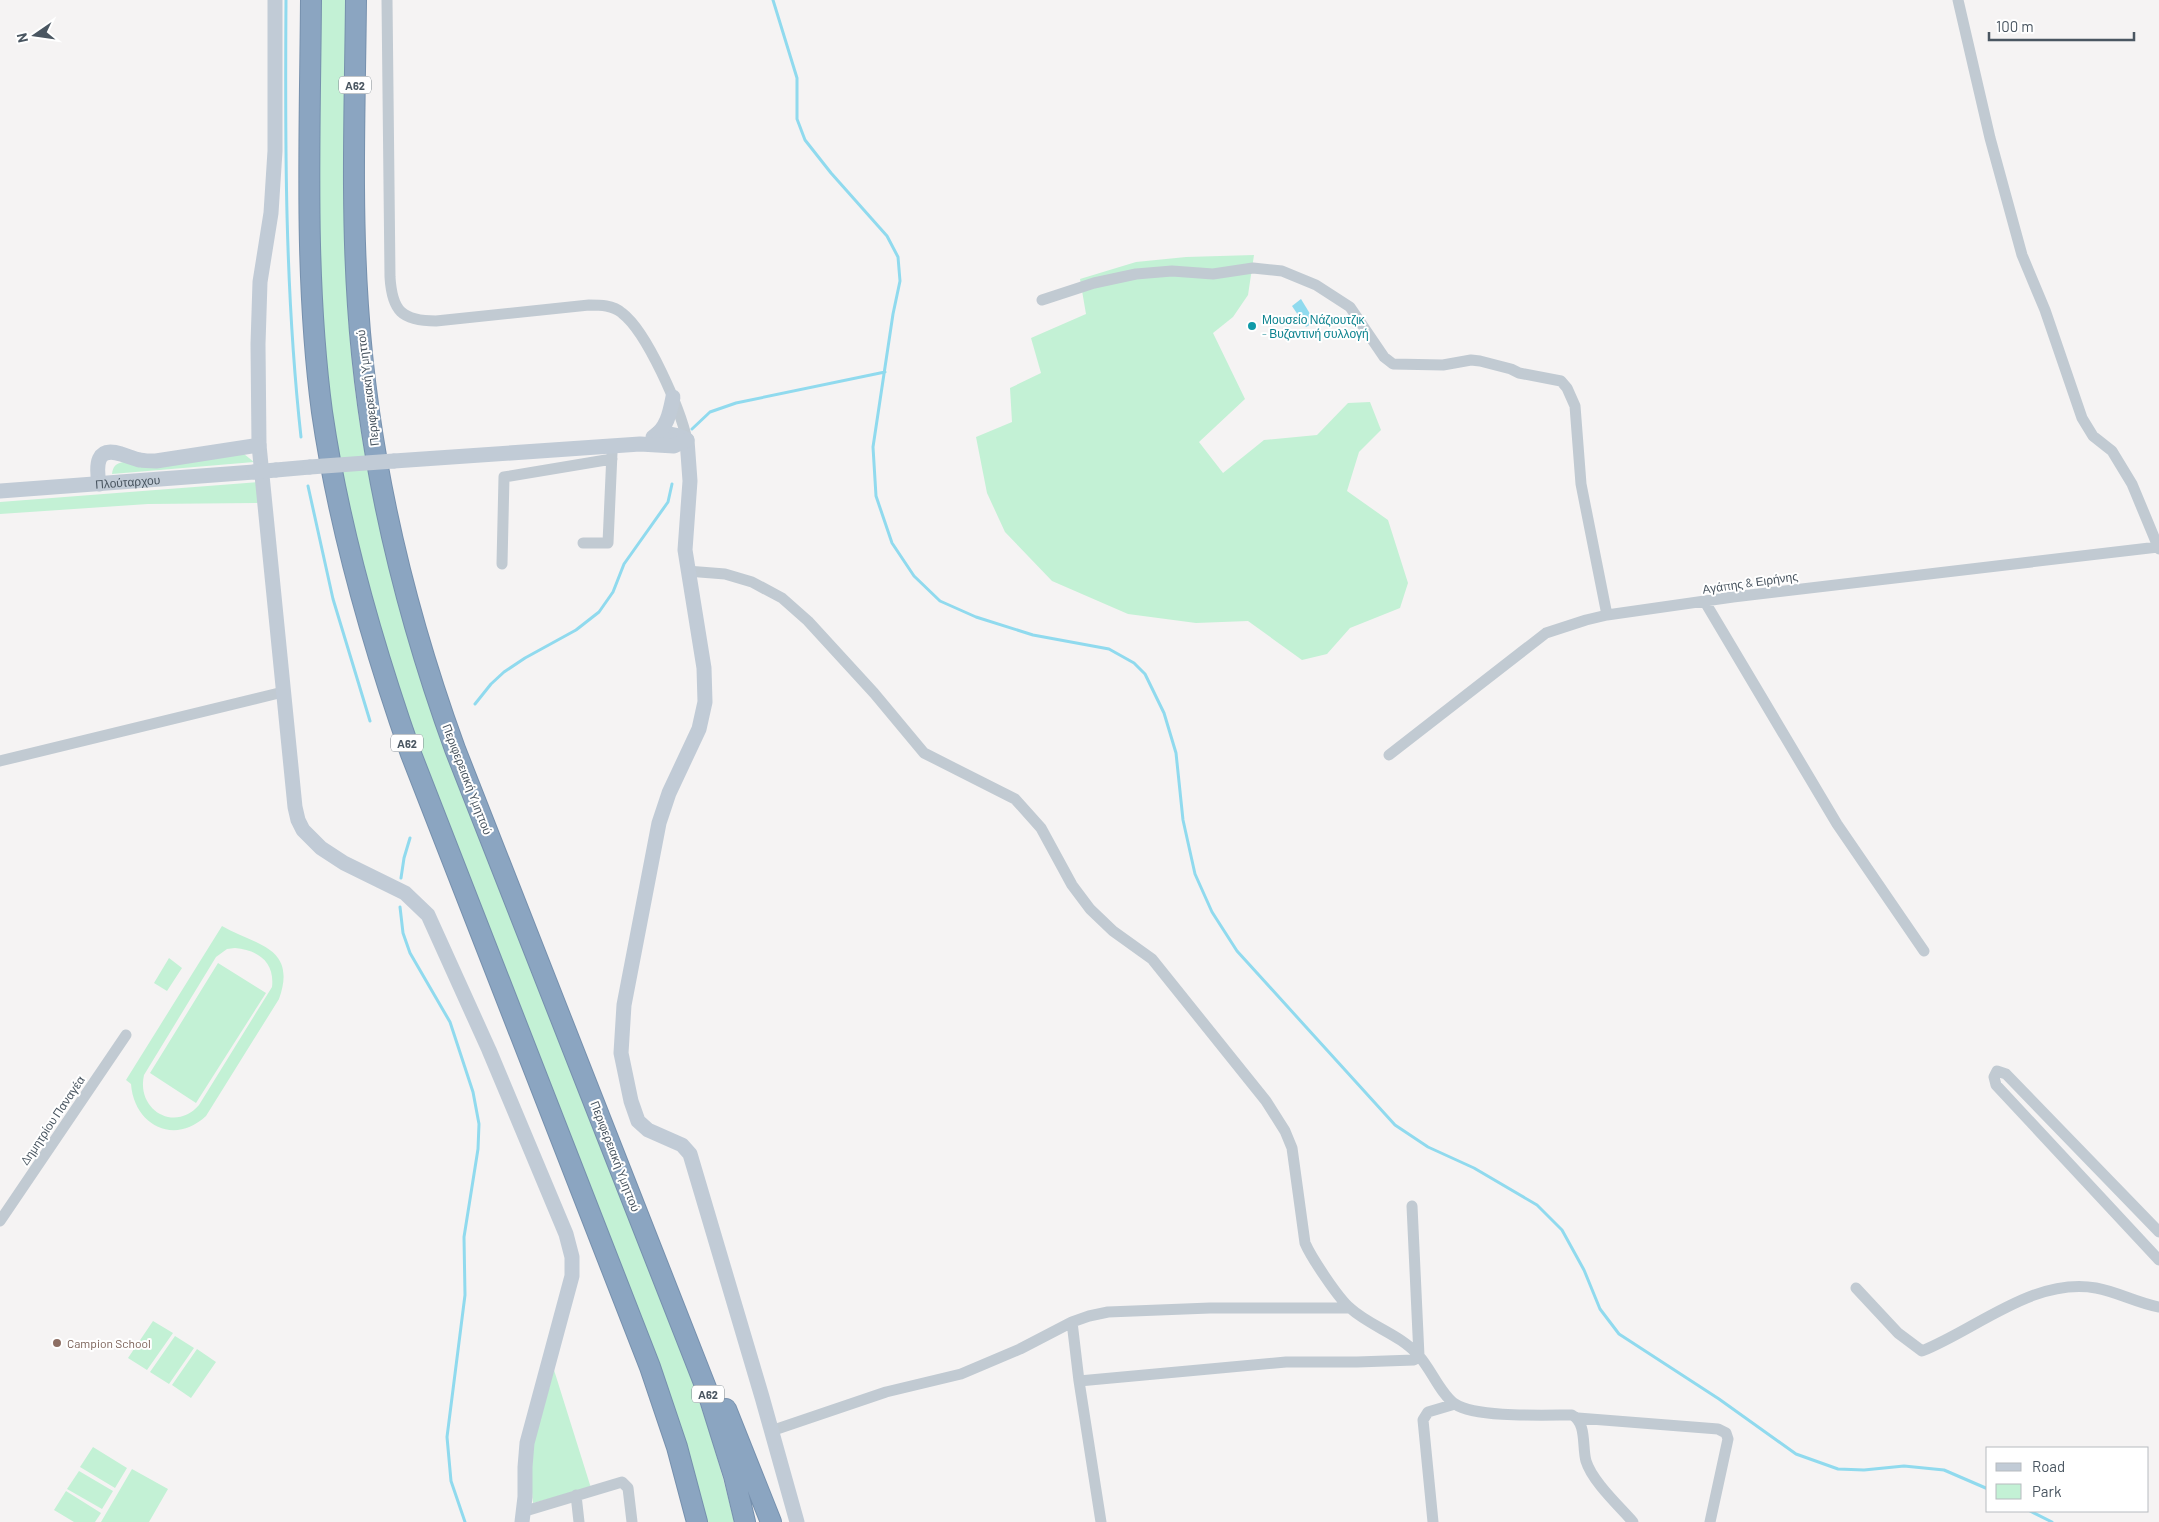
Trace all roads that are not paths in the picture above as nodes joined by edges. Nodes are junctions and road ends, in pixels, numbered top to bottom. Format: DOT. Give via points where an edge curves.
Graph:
graph roads {
  1 [pos="275,0"];
  2 [pos="311,0"];
  3 [pos="356,0"];
  4 [pos="387,0"];
  5 [pos="1958,0"];
  6 [pos="1042,300"];
  7 [pos="673,397"];
  8 [pos="658,440"];
  9 [pos="687,440"];
  10 [pos="258,445"];
  11 [pos="612,453"];
  12 [pos="690,471"];
  13 [pos="99,484"];
  14 [pos="0,491"];
  15 [pos="583,543"];
  16 [pos="2158,548"];
  17 [pos="502,564"];
  18 [pos="687,571"];
  19 [pos="1705,602"];
  20 [pos="1607,615"];
  21 [pos="283,692"];
  22 [pos="1389,755"];
  23 [pos="0,761"];
  24 [pos="1924,951"];
  25 [pos="126,1035"];
  26 [pos="1412,1206"];
  27 [pos="0,1221"];
  28 [pos="2159,1232"];
  29 [pos="2159,1260"];
  30 [pos="661,1269"];
  31 [pos="1856,1288"];
  32 [pos="2159,1307"];
  33 [pos="1350,1308"];
  34 [pos="1072,1322"];
  35 [pos="1419,1356"];
  36 [pos="1079,1380"];
  37 [pos="1455,1404"];
  38 [pos="1578,1418"];
  39 [pos="771,1430"];
  40 [pos="576,1495"];
  41 [pos="522,1517"];
  42 [pos="579,1522"];
  43 [pos="632,1522"];
  44 [pos="697,1522"];
  45 [pos="745,1522"];
  46 [pos="771,1522"];
  47 [pos="796,1522"];
  48 [pos="1101,1522"];
  49 [pos="1433,1522"];
  50 [pos="1633,1522"];
  51 [pos="1710,1522"];
  1 -- 10 [label="street" via="275,151 271,212 260,282"];
  2 -- 44 [label="highway, Α62" via="310,170 314,327 324,421 352,564 396,710 437,824 650,1368 677,1447"];
  3 -- 30 [label="highway, Περιφερειακή Υμηττού / Α62" via="354,216 358,307 373,442 400,576 425,663 455,749"];
  4 -- 7 [label="street" via="390,277 397,308 409,318 436,321 589,305 612,307 630,321"];
  5 -- 16 [label="street" via="1990,138 2022,255 2045,310 2082,418 2093,436 2112,451 2132,484"];
  6 -- 20 [label="street" via="1136,274 1172,271 1213,274 1253,268 1282,271 1316,285 1350,307 1384,357 1393,364 1443,365 1471,360 1561,381 1575,406 1581,484"];
  7 -- 8 [label="street"];
  7 -- 9 [label="street"];
  8 -- 9 [label="street" via="674,446"];
  8 -- 11 [label="street, Πλούταρχου"];
  8 -- 12 [label="street" via="682,458"];
  9 -- 12 [label="street"];
  10 -- 13 [label="street" via="156,461 105,452 96,467"];
  10 -- 21 [label="street"];
  11 -- 13 [label="street, Πλούταρχου, bridge" via="394,461"];
  11 -- 15 [label="street" via="608,543"];
  11 -- 17 [label="street" via="504,477"];
  12 -- 18 [label="street" via="685,550"];
  13 -- 14 [label="street, Πλούταρχου"];
  16 -- 19 [label="street, Αγάπης & Ειρήνης"];
  18 -- 33 [label="street" via="725,574 752,582 782,598 808,620 924,753 1014,799 1041,828 1072,885 1090,909 1113,931 1152,959 1266,1101 1292,1148 1305,1243"];
  18 -- 39 [label="street" via="704,668 705,702 699,729 668,793 658,823 624,1005 621,1053 638,1121 648,1130 682,1145 690,1154"];
  19 -- 20 [label="street, Αγάπης & Ειρήνης"];
  19 -- 24 [label="street" via="1837,824"];
  20 -- 22 [label="street, Αγάπης & Ειρήνης" via="1546,633"];
  21 -- 23 [label="street"];
  21 -- 41 [label="street" via="295,807 303,830 321,848 344,863 405,893 428,915 489,1050 568,1243 572,1276 528,1443"];
  25 -- 27 [label="street, Δημητρίου Παναγέα"];
  26 -- 35 [label="street"];
  28 -- 29 [label="street" via="2006,1074 1997,1071 1994,1077 1996,1085"];
  30 -- 45 [label="highway, Περιφερειακή Υμηττού / Α62" via="708,1393"];
  30 -- 46 [label="highway" via="691,1327"];
  31 -- 32 [label="street" via="1898,1332 1922,1351 2046,1290 2070,1286 2097,1288"];
  33 -- 34 [label="street" via="1108,1312"];
  33 -- 35 [label="street" via="1401,1340"];
  34 -- 36 [label="street"];
  34 -- 39 [label="street" via="961,1374 886,1392"];
  35 -- 36 [label="street" via="1414,1360 1286,1362"];
  35 -- 37 [label="street"];
  36 -- 48 [label="street"];
  37 -- 38 [label="street" via="1493,1413 1572,1415"];
  37 -- 49 [label="street" via="1428,1412 1422,1420"];
  38 -- 50 [label="street" via="1584,1454 1592,1474"];
  38 -- 51 [label="street" via="1718,1429 1726,1433 1728,1439"];
  39 -- 47 [label="street"];
  40 -- 41 [label="street"];
  40 -- 42 [label="street"];
  40 -- 43 [label="street" via="625,1483"];
}
